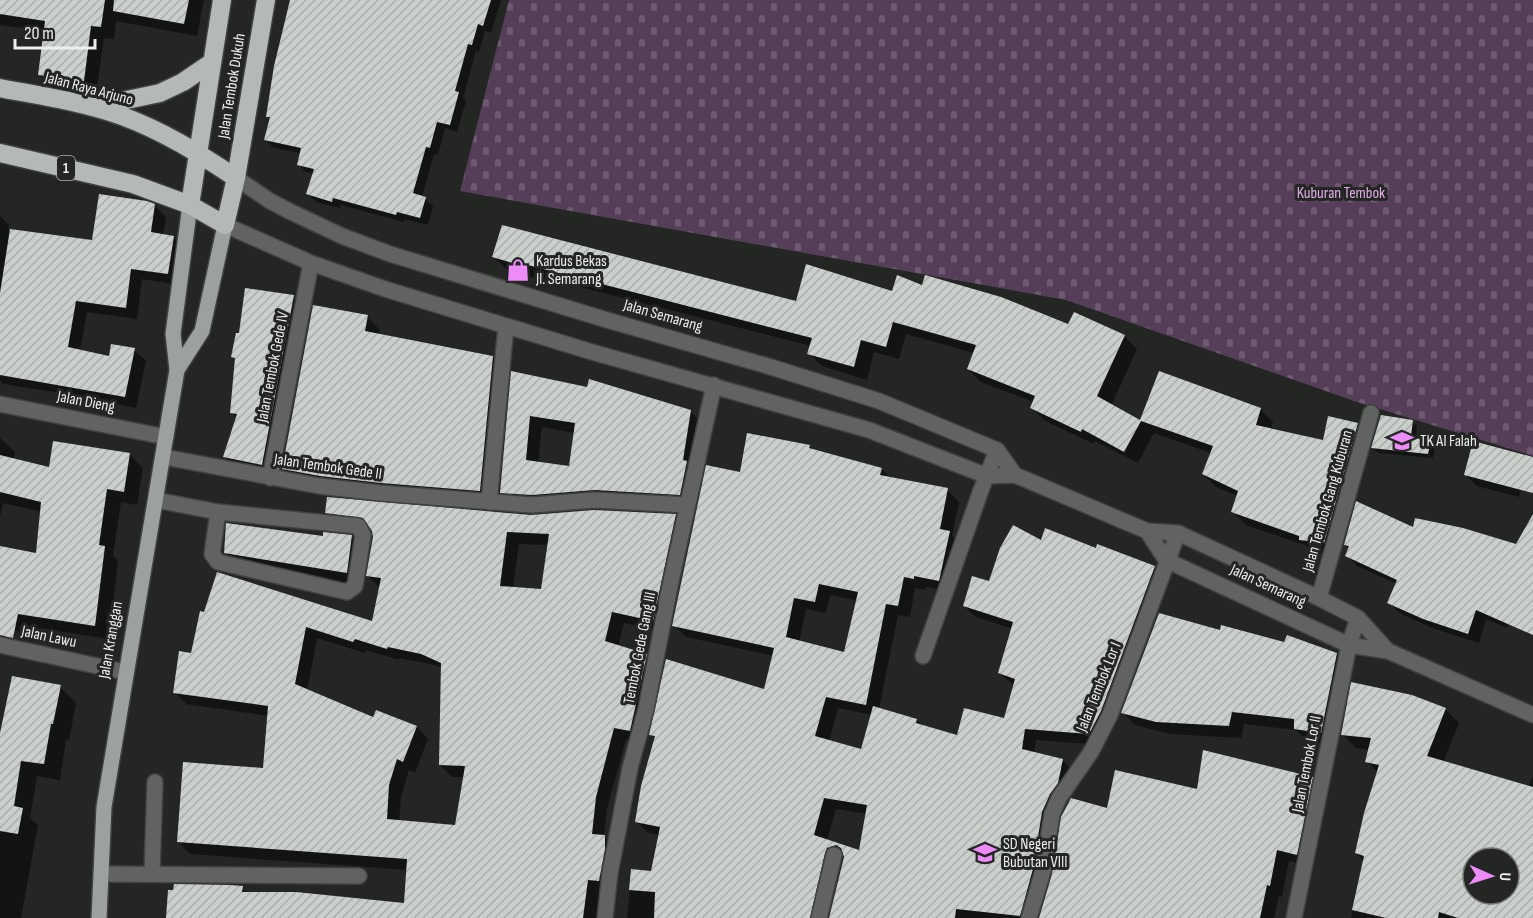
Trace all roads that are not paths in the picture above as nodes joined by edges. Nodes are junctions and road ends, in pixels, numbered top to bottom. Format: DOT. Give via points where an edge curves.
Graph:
graph roads {
  1 [pos="222,0"];
  2 [pos="266,0"];
  3 [pos="211,63"];
  4 [pos="0,88"];
  5 [pos="93,107"];
  6 [pos="198,152"];
  7 [pos="0,153"];
  8 [pos="236,178"];
  9 [pos="190,205"];
  10 [pos="225,225"];
  11 [pos="311,263"];
  12 [pos="506,326"];
  13 [pos="177,370"];
  14 [pos="714,385"];
  15 [pos="0,404"];
  16 [pos="1371,413"];
  17 [pos="165,437"];
  18 [pos="998,450"];
  19 [pos="164,457"];
  20 [pos="1015,475"];
  21 [pos="987,476"];
  22 [pos="270,478"];
  23 [pos="156,500"];
  24 [pos="489,502"];
  25 [pos="687,505"];
  26 [pos="218,512"];
  27 [pos="1147,531"];
  28 [pos="1178,533"];
  29 [pos="1166,560"];
  30 [pos="1319,598"];
  31 [pos="1358,618"];
  32 [pos="0,645"];
  33 [pos="1349,645"];
  34 [pos="1388,651"];
  35 [pos="923,656"];
  36 [pos="125,672"];
  37 [pos="1533,715"];
  38 [pos="155,782"];
  39 [pos="834,855"];
  40 [pos="152,873"];
  41 [pos="101,874"];
  42 [pos="359,876"];
  43 [pos="99,918"];
  44 [pos="605,918"];
  45 [pos="819,918"];
  46 [pos="1029,918"];
  47 [pos="1294,918"];
  1 -- 3 [label="highway, Jalan Tembok Dukuh"];
  2 -- 8 [label="highway, Jalan Tembok Dukuh"];
  3 -- 5 [label="highway" via="160,93"];
  3 -- 6 [label="highway, Jalan Tembok Dukuh"];
  4 -- 5 [label="highway, Jalan Raya Arjuno"];
  5 -- 6 [label="highway, Jalan Raya Arjuno" via="146,125"];
  6 -- 8 [label="highway, Jalan Semarang"];
  6 -- 9 [label="highway, Jalan Tembok Dukuh"];
  7 -- 9 [label="highway, 1" via="133,184"];
  8 -- 10 [label="highway, Jalan Kranggan"];
  8 -- 18 [label="street, Jalan Semarang" via="289,211 390,254 879,401"];
  9 -- 10 [label="highway, Jalan Semarang / 1"];
  9 -- 13 [label="main road, Jalan Kranggan" via="173,334"];
  10 -- 11 [label="street, Jalan Semarang"];
  10 -- 13 [label="main road, Jalan Kranggan" via="202,331"];
  11 -- 12 [label="street, Jalan Semarang"];
  11 -- 22 [label="street, Jalan Tembok Gede IV"];
  12 -- 14 [label="street, Jalan Semarang"];
  12 -- 24 [label="street"];
  13 -- 17 [label="main road, Jalan Kranggan"];
  14 -- 21 [label="street, Jalan Semarang" via="869,430"];
  14 -- 25 [label="street, Tembok Gede Gang III"];
  15 -- 17 [label="street, Jalan Dieng"];
  16 -- 30 [label="street, Jalan Tembok Gang Kuburan"];
  17 -- 19 [label="main road, Jalan Kranggan"];
  18 -- 20 [label="street"];
  18 -- 21 [label="street"];
  19 -- 22 [label="street, Jalan Tembok Gede II"];
  19 -- 23 [label="main road, Jalan Kranggan"];
  20 -- 21 [label="street, Jalan Semarang"];
  20 -- 27 [label="street, Jalan Semarang"];
  21 -- 35 [label="street"];
  22 -- 24 [label="street, Jalan Tembok Gede II"];
  23 -- 26 [label="street"];
  23 -- 36 [label="main road, Jalan Kranggan"];
  24 -- 25 [label="street, Jalan Tembok Gede II" via="532,505 594,500"];
  25 -- 44 [label="street, Tembok Gede Gang III" via="646,710 630,768"];
  26 -- 26 [label="street" via="212,554 218,562 347,591 355,586 363,535 358,526"];
  27 -- 28 [label="street, Jalan Semarang"];
  27 -- 29 [label="street"];
  28 -- 29 [label="street, Jalan Tembok Lor I"];
  28 -- 30 [label="street, Jalan Semarang"];
  29 -- 33 [label="street, Jalan Semarang"];
  29 -- 46 [label="street, Jalan Tembok Lor I" via="1110,715 1052,814 1043,872"];
  30 -- 31 [label="street, Jalan Semarang"];
  31 -- 33 [label="street, Jalan Tembok Lor II"];
  31 -- 34 [label="street, Jalan Semarang"];
  32 -- 36 [label="street, Jalan Lawu"];
  33 -- 34 [label="street, Jalan Semarang"];
  33 -- 47 [label="street, Jalan Tembok Lor II"];
  34 -- 37 [label="street, Jalan Semarang"];
  36 -- 41 [label="main road, Jalan Kranggan" via="104,807"];
  38 -- 40 [label="street"];
  39 -- 45 [label="street"];
  40 -- 41 [label="street"];
  40 -- 42 [label="street"];
  41 -- 43 [label="main road, Jalan Kranggan"];
}
